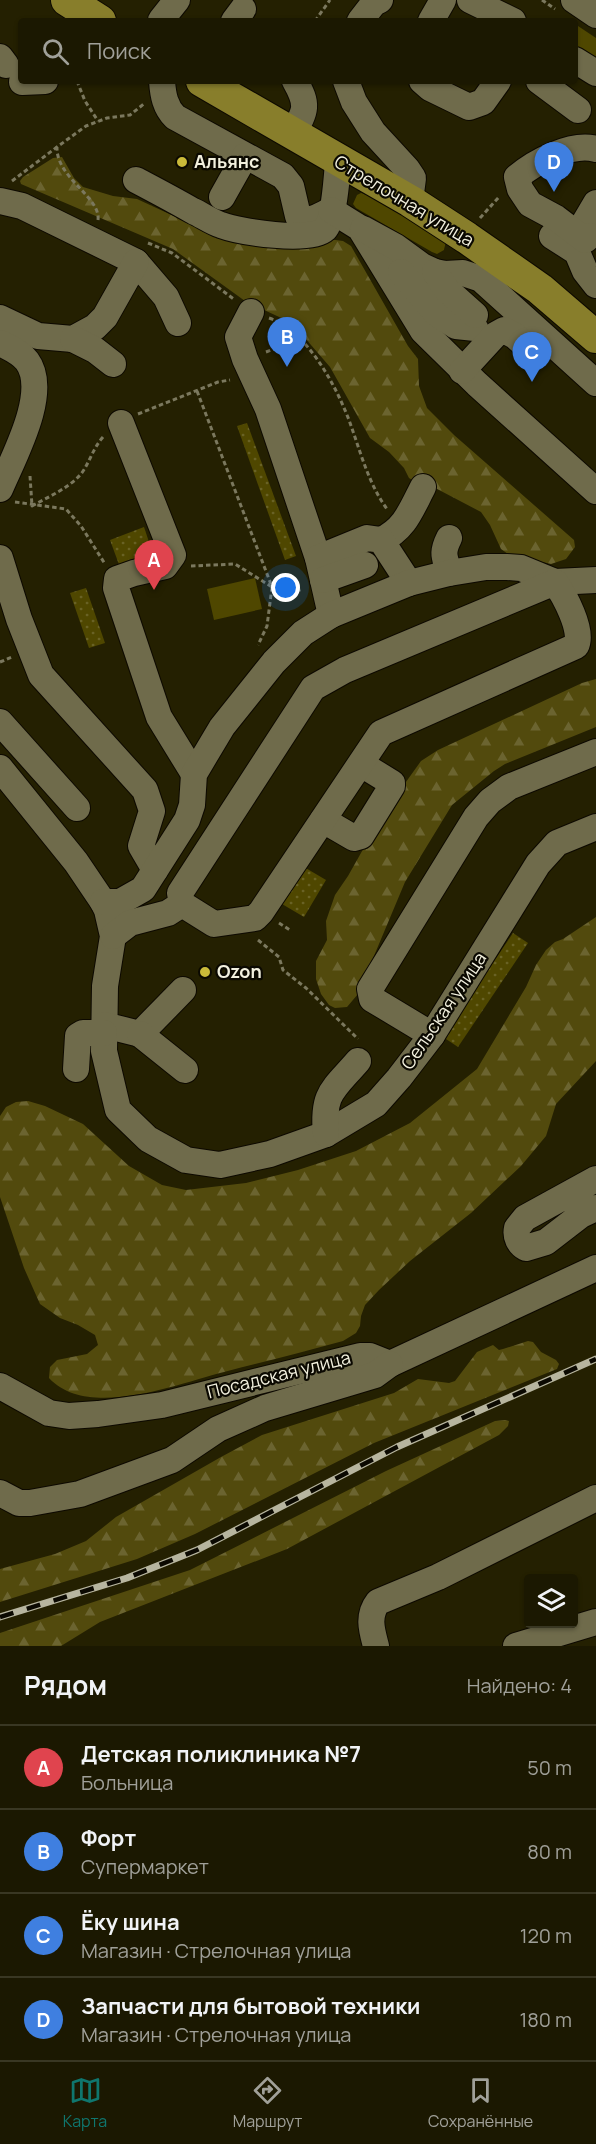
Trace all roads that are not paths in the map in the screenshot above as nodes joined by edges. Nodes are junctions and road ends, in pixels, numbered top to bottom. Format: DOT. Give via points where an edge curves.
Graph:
graph roads {
  1 [pos="67,0"];
  2 [pos="177,0"];
  3 [pos="380,0"];
  4 [pos="470,0"];
  5 [pos="574,0"];
  6 [pos="596,15"];
  7 [pos="95,18"];
  8 [pos="163,18"];
  9 [pos="362,18"];
  10 [pos="507,18"];
  11 [pos="578,62"];
  12 [pos="596,73"];
  13 [pos="207,84"];
  14 [pos="297,84"];
  15 [pos="347,84"];
  16 [pos="425,84"];
  17 [pos="496,84"];
  18 [pos="542,84"];
  19 [pos="155,91"];
  20 [pos="578,110"];
  21 [pos="292,135"];
  22 [pos="596,149"];
  23 [pos="245,156"];
  24 [pos="338,162"];
  25 [pos="136,180"];
  26 [pos="5,191"];
  27 [pos="222,197"];
  28 [pos="410,201"];
  29 [pos="596,203"];
  30 [pos="331,210"];
  31 [pos="527,220"];
  32 [pos="360,228"];
  33 [pos="376,252"];
  34 [pos="136,262"];
  35 [pos="445,272"];
  36 [pos="596,285"];
  37 [pos="251,312"];
  38 [pos="0,318"];
  39 [pos="177,322"];
  40 [pos="596,337"];
  41 [pos="73,339"];
  42 [pos="0,343"];
  43 [pos="535,354"];
  44 [pos="113,364"];
  45 [pos="462,370"];
  46 [pos="596,383"];
  47 [pos="121,423"];
  48 [pos="423,487"];
  49 [pos="596,491"];
  50 [pos="5,495"];
  51 [pos="449,538"];
  52 [pos="381,540"];
  53 [pos="0,558"];
  54 [pos="365,565"];
  55 [pos="320,569"];
  56 [pos="449,573"];
  57 [pos="596,580"];
  58 [pos="555,582"];
  59 [pos="409,583"];
  60 [pos="331,615"];
  61 [pos="0,722"];
  62 [pos="596,752"];
  63 [pos="361,764"];
  64 [pos="0,768"];
  65 [pos="194,774"];
  66 [pos="77,808"];
  67 [pos="322,820"];
  68 [pos="596,827"];
  69 [pos="155,870"];
  70 [pos="103,902"];
  71 [pos="182,904"];
  72 [pos="112,936"];
  73 [pos="183,990"];
  74 [pos="104,1029"];
  75 [pos="140,1034"];
  76 [pos="432,1035"];
  77 [pos="359,1051"];
  78 [pos="76,1069"];
  79 [pos="185,1070"];
  80 [pos="326,1134"];
  81 [pos="596,1179"];
  82 [pos="596,1208"];
  83 [pos="596,1268"];
  84 [pos="390,1364"];
  85 [pos="0,1386"];
  86 [pos="0,1493"];
  87 [pos="596,1498"];
  88 [pos="596,1622"];
  89 [pos="376,1646"];
  90 [pos="516,1646"];
  1 -- 7 [label="main road"];
  2 -- 8 [label="street"];
  3 -- 9 [label="street"];
  4 -- 10 [label="street"];
  5 -- 6 [label="street"];
  11 -- 12 [label="street"];
  13 -- 21 [label="main road, Стрелочная улица"];
  14 -- 21 [label="street" via="305,105"];
  15 -- 28 [label="street" via="373,132 413,178"];
  16 -- 17 [label="street" via="469,107 483,102"];
  18 -- 20 [label="street"];
  19 -- 23 [label="street" via="175,117"];
  21 -- 24 [label="main road, Стрелочная улица"];
  22 -- 29 [label="street" via="575,148 516,177 530,204 585,240"];
  23 -- 27 [label="street"];
  23 -- 30 [label="street" via="283,176 291,186 298,216 305,220 317,218"];
  24 -- 28 [label="main road, Стрелочная улица"];
  24 -- 30 [label="street"];
  25 -- 30 [label="street" via="220,225 242,230 290,235 317,233 327,226"];
  26 -- 34 [label="street" via="22,206"];
  28 -- 40 [label="main road, Стрелочная улица" via="540,289"];
  30 -- 32 [label="street"];
  31 -- 36 [label="street" via="577,252"];
  32 -- 33 [label="street"];
  32 -- 35 [label="street" via="423,266"];
  33 -- 35 [label="street" via="386,255 436,313 456,326 477,314 447,290"];
  33 -- 45 [label="street" via="423,331"];
  34 -- 39 [label="street" via="166,297"];
  34 -- 41 [label="street" via="105,317"];
  35 -- 46 [label="street" via="481,279"];
  37 -- 55 [label="street" via="238,337 241,371 268,409"];
  38 -- 41 [label="street" via="38,336"];
  41 -- 44 [label="street"];
  42 -- 50 [label="street" via="27,362 34,383 31,412"];
  43 -- 45 [label="street" via="504,330"];
  45 -- 49 [label="street"];
  47 -- 65 [label="street" via="173,555 165,566 117,579 116,588 159,717"];
  48 -- 52 [label="street" via="403,524"];
  51 -- 56 [label="street" via="443,555"];
  52 -- 55 [label="street" via="367,538"];
  52 -- 59 [label="street"];
  53 -- 69 [label="street" via="41,675 145,790 152,811 141,846"];
  54 -- 55 [label="street"];
  55 -- 60 [label="street"];
  56 -- 58 [label="street" via="486,567 521,568"];
  56 -- 59 [label="street"];
  57 -- 58 [label="street"];
  58 -- 63 [label="street" via="578,633 576,646 381,733"];
  58 -- 71 [label="street" via="345,670 313,688 180,893"];
  59 -- 60 [label="street"];
  60 -- 65 [label="street" via="303,633 274,662 222,727"];
  61 -- 66 [label="street"];
  62 -- 76 [label="street" via="509,787 490,801 370,989 372,999"];
  63 -- 67 [label="street"];
  63 -- 67 [label="street" via="392,783 361,836 354,838"];
  64 -- 70 [label="street, Сельская улица"];
  65 -- 69 [label="street" via="187,820"];
  67 -- 71 [label="street" via="255,918 214,924"];
  68 -- 76 [label="street, Сельская улица" via="557,843 538,864"];
  69 -- 70 [label="street" via="134,895 120,902"];
  70 -- 72 [label="street, Сельская улица"];
  71 -- 72 [label="street" via="168,913 130,923"];
  72 -- 74 [label="street, Сельская улица"];
  73 -- 75 [label="street"];
  74 -- 75 [label="street"];
  74 -- 78 [label="street" via="78,1036"];
  74 -- 80 [label="street, Сельская улица" via="107,1071 118,1110 148,1139 186,1160 220,1165 270,1154"];
  75 -- 79 [label="street"];
  76 -- 80 [label="street, Сельская улица" via="376,1104"];
  77 -- 80 [label="street" via="326,1102"];
  81 -- 82 [label="street" via="525,1218 517,1228 520,1244 526,1248 540,1245"];
  83 -- 84 [label="street"];
  84 -- 85 [label="street, Посадская улица" via="360,1356 162,1405 69,1416 50,1413"];
  84 -- 86 [label="street" via="375,1375 265,1408 218,1428 172,1460 80,1494 20,1503"];
  87 -- 89 [label="street" via="438,1577 378,1602 373,1608 371,1627"];
  88 -- 90 [label="street"];
}
